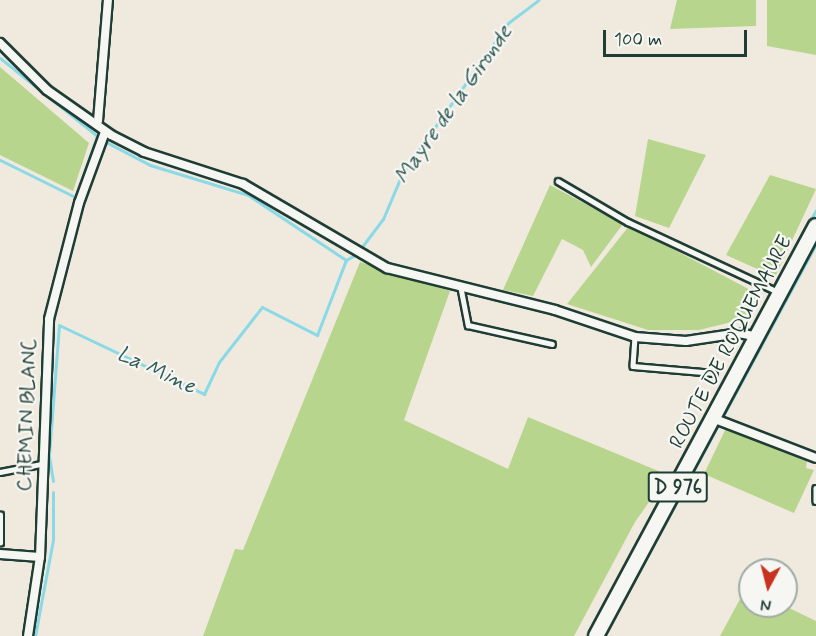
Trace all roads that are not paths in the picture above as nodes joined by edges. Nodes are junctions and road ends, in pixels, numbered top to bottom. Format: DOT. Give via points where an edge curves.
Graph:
graph roads {
  1 [pos="108,0"];
  2 [pos="0,43"];
  3 [pos="98,122"];
  4 [pos="105,132"];
  5 [pos="558,181"];
  6 [pos="816,226"];
  7 [pos="461,288"];
  8 [pos="780,293"];
  9 [pos="635,337"];
  10 [pos="758,338"];
  11 [pos="552,344"];
  12 [pos="714,374"];
  13 [pos="715,419"];
  14 [pos="816,458"];
  15 [pos="41,464"];
  16 [pos="0,472"];
  17 [pos="816,488"];
  18 [pos="816,501"];
  19 [pos="0,515"];
  20 [pos="0,543"];
  21 [pos="0,554"];
  22 [pos="40,557"];
  23 [pos="28,636"];
  24 [pos="596,636"];
  1 -- 3 [label="street"];
  2 -- 3 [label="street" via="54,95"];
  3 -- 4 [label="street"];
  4 -- 7 [label="street" via="144,152 243,184 387,268"];
  4 -- 15 [label="street, CHEMIN BLANC" via="78,203 50,319"];
  5 -- 8 [label="lane" via="628,222"];
  6 -- 8 [label="main road, ROUTE DE ROQUEMAURE / D 976"];
  7 -- 9 [label="street" via="555,310"];
  7 -- 11 [label="lane" via="468,325"];
  8 -- 10 [label="main road, ROUTE DE ROQUEMAURE / D 976"];
  9 -- 10 [label="street" via="687,341 739,333"];
  9 -- 12 [label="lane" via="633,366"];
  10 -- 13 [label="main road, ROUTE DE ROQUEMAURE / D 976"];
  13 -- 14 [label="street"];
  13 -- 24 [label="main road, ROUTE DE ROQUEMAURE / D 976"];
  15 -- 16 [label="lane"];
  15 -- 22 [label="street, CHEMIN BLANC"];
  17 -- 18 [label="lane"];
  19 -- 20 [label="lane"];
  21 -- 22 [label="street"];
  22 -- 23 [label="street, CHEMIN BLANC"];
}
